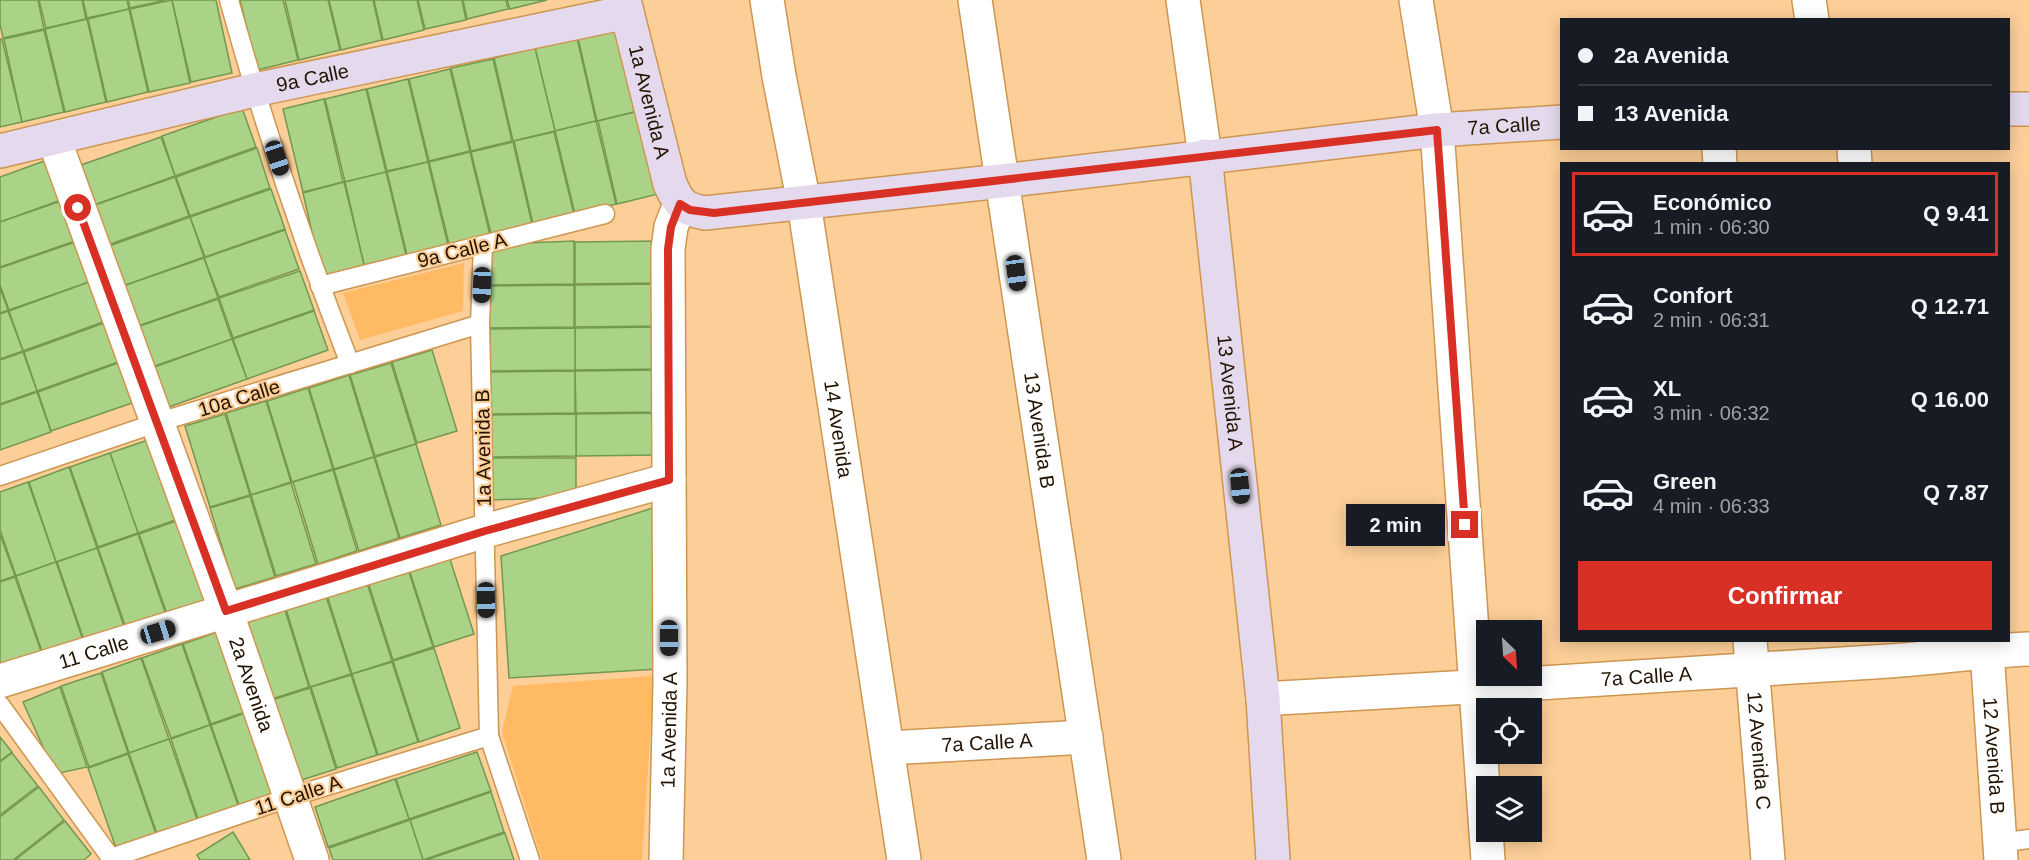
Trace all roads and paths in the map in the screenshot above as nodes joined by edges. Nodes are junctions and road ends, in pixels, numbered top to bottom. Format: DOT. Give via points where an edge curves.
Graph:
graph roads {
  1 [pos="229,0"];
  2 [pos="767,0"];
  3 [pos="975,0"];
  4 [pos="1183,0"];
  5 [pos="1416,0"];
  6 [pos="1809,0"];
  7 [pos="625,6"];
  8 [pos="1812,18"];
  9 [pos="254,90"];
  10 [pos="2010,109"];
  11 [pos="2029,109"];
  12 [pos="1560,122"];
  13 [pos="1437,130"];
  14 [pos="54,139"];
  15 [pos="0,152"];
  16 [pos="1205,156"];
  17 [pos="1002,181"];
  18 [pos="804,203"];
  19 [pos="680,204"];
  20 [pos="605,214"];
  21 [pos="483,245"];
  22 [pos="320,286"];
  23 [pos="480,324"];
  24 [pos="350,364"];
  25 [pos="156,423"];
  26 [pos="0,476"];
  27 [pos="669,480"];
  28 [pos="485,531"];
  29 [pos="226,611"];
  30 [pos="2029,649"];
  31 [pos="1892,651"];
  32 [pos="1987,651"];
  33 [pos="1751,655"];
  34 [pos="0,681"];
  35 [pos="1477,688"];
  36 [pos="1263,699"];
  37 [pos="0,705"];
  38 [pos="489,736"];
  39 [pos="1086,737"];
  40 [pos="888,748"];
  41 [pos="291,797"];
  42 [pos="2010,847"];
  43 [pos="312,860"];
  44 [pos="530,860"];
  45 [pos="666,860"];
  46 [pos="904,860"];
  47 [pos="1104,860"];
  48 [pos="1273,860"];
  49 [pos="1488,860"];
  50 [pos="1768,860"];
  1 -- 9 [label="lane"];
  2 -- 18 [label="street, 14 Avenida"];
  3 -- 17 [label="street, 13 Avenida B"];
  4 -- 16 [label="street, 13 Avenida A"];
  5 -- 13 [label="street"];
  6 -- 8 [label="street"];
  7 -- 9 [label="main road, 9a Calle"];
  7 -- 19 [label="main road, 1a Avenida A" via="667,173"];
  9 -- 14 [label="main road, 9a Calle"];
  9 -- 22 [label="lane"];
  10 -- 11 [label="main road"];
  12 -- 13 [label="main road, 7a Calle"];
  13 -- 16 [label="main road, 7a Calle"];
  13 -- 35 [label="street"];
  14 -- 15 [label="main road, 9a Calle"];
  14 -- 25 [label="street, 2a Avenida"];
  16 -- 17 [label="main road, 7a Calle"];
  16 -- 36 [label="main road, 13 Avenida A"];
  17 -- 18 [label="main road, 7a Calle"];
  17 -- 39 [label="street, 13 Avenida B"];
  18 -- 19 [label="main road" via="714,213 690,210"];
  18 -- 40 [label="street, 14 Avenida"];
  19 -- 27 [label="street, 1a Avenida A" via="668,249"];
  20 -- 21 [label="lane, 9a Calle A"];
  21 -- 22 [label="lane, 9a Calle A"];
  21 -- 23 [label="lane, 1a Avenida B"];
  22 -- 24 [label="lane"];
  23 -- 24 [label="lane, 10a Calle"];
  23 -- 28 [label="lane, 1a Avenida B"];
  24 -- 25 [label="lane, 10a Calle"];
  25 -- 26 [label="lane, 10a Calle"];
  25 -- 29 [label="street, 2a Avenida"];
  27 -- 28 [label="street, 11 Calle"];
  27 -- 45 [label="street, 1a Avenida A"];
  28 -- 29 [label="street, 11 Calle"];
  28 -- 38 [label="lane, 1a Avenida B"];
  29 -- 34 [label="street, 11 Calle"];
  29 -- 41 [label="street, 2a Avenida"];
  30 -- 32 [label="street, 7a Calle A"];
  31 -- 32 [label="street, 7a Calle A"];
  31 -- 33 [label="street, 7a Calle A"];
  32 -- 42 [label="street, 12 Avenida B"];
  33 -- 35 [label="street, 7a Calle A"];
  33 -- 50 [label="street, 12 Avenida C"];
  35 -- 36 [label="street, 7a Calle A"];
  35 -- 49 [label="street"];
  36 -- 48 [label="main road, 13 Avenida A"];
  37 -- 41 [label="lane, 11 Calle A" via="111,858"];
  38 -- 41 [label="lane, 11 Calle A"];
  38 -- 44 [label="lane, 1a Avenida B"];
  39 -- 40 [label="street, 7a Calle A"];
  39 -- 47 [label="street, 13 Avenida B"];
  40 -- 46 [label="street, 14 Avenida"];
  41 -- 43 [label="street, 2a Avenida"];
}
